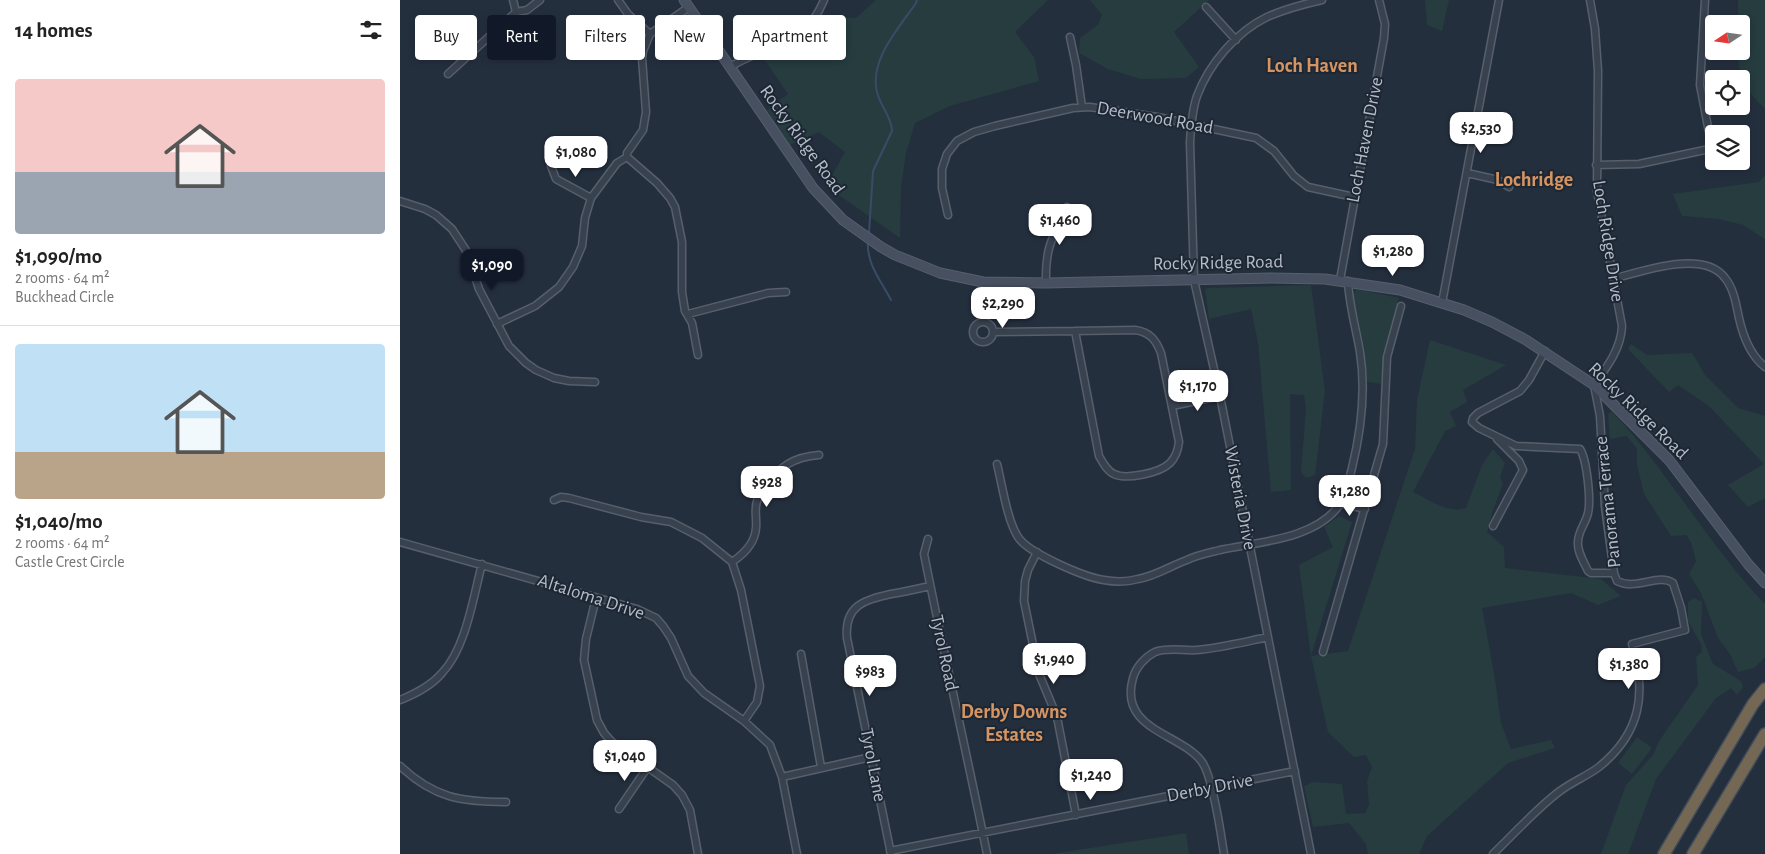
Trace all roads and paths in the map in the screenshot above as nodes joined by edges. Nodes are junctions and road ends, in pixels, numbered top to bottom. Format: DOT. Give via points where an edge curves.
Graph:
graph roads {
  1 [pos="513,0"];
  2 [pos="540,0"];
  3 [pos="618,0"];
  4 [pos="824,0"];
  5 [pos="1322,0"];
  6 [pos="1379,0"];
  7 [pos="1499,0"];
  8 [pos="1590,0"];
  9 [pos="1705,0"];
  10 [pos="686,3"];
  11 [pos="1206,7"];
  12 [pos="516,12"];
  13 [pos="650,34"];
  14 [pos="1070,37"];
  15 [pos="1236,40"];
  16 [pos="730,67"];
  17 [pos="448,74"];
  18 [pos="1082,107"];
  19 [pos="1191,123"];
  20 [pos="1708,125"];
  21 [pos="1705,150"];
  22 [pos="627,157"];
  23 [pos="1596,165"];
  24 [pos="551,166"];
  25 [pos="1467,173"];
  26 [pos="1509,187"];
  27 [pos="1354,197"];
  28 [pos="591,198"];
  29 [pos="400,201"];
  30 [pos="1067,207"];
  31 [pos="948,215"];
  32 [pos="1613,279"];
  33 [pos="1194,280"];
  34 [pos="1344,281"];
  35 [pos="1046,283"];
  36 [pos="786,292"];
  37 [pos="1442,302"];
  38 [pos="1400,306"];
  39 [pos="688,314"];
  40 [pos="497,324"];
  41 [pos="1075,331"];
  42 [pos="992,332"];
  43 [pos="1545,352"];
  44 [pos="698,355"];
  45 [pos="1765,367"];
  46 [pos="596,382"];
  47 [pos="1594,385"];
  48 [pos="1219,389"];
  49 [pos="1220,396"];
  50 [pos="1171,399"];
  51 [pos="1172,406"];
  52 [pos="1495,436"];
  53 [pos="819,455"];
  54 [pos="997,464"];
  55 [pos="554,500"];
  56 [pos="1340,503"];
  57 [pos="1364,510"];
  58 [pos="1493,526"];
  59 [pos="928,539"];
  60 [pos="400,542"];
  61 [pos="1249,544"];
  62 [pos="1036,552"];
  63 [pos="732,562"];
  64 [pos="482,564"];
  65 [pos="1614,574"];
  66 [pos="1765,583"];
  67 [pos="930,586"];
  68 [pos="596,598"];
  69 [pos="1268,637"];
  70 [pos="1323,652"];
  71 [pos="801,654"];
  72 [pos="1765,688"];
  73 [pos="400,700"];
  74 [pos="744,721"];
  75 [pos="1765,734"];
  76 [pos="871,757"];
  77 [pos="400,766"];
  78 [pos="821,767"];
  79 [pos="647,768"];
  80 [pos="1295,771"];
  81 [pos="782,777"];
  82 [pos="1211,788"];
  83 [pos="506,802"];
  84 [pos="619,809"];
  85 [pos="1076,815"];
  86 [pos="983,833"];
  87 [pos="891,853"];
  88 [pos="698,854"];
  89 [pos="797,854"];
  90 [pos="987,854"];
  91 [pos="1224,854"];
  92 [pos="1311,854"];
  93 [pos="1493,854"];
  94 [pos="1664,854"];
  95 [pos="1694,854"];
  1 -- 12 [label="street"];
  2 -- 12 [label="street" via="527,10"];
  3 -- 13 [label="street"];
  4 -- 16 [label="street" via="813,22 795,37"];
  5 -- 15 [label="street, Wisteria Drive" via="1266,17"];
  6 -- 27 [label="street, Loch Haven Drive" via="1385,24 1384,38"];
  7 -- 25 [label="street"];
  8 -- 23 [label="street, Loch Ridge Drive" via="1598,71"];
  9 -- 20 [label="street" via="1700,84"];
  10 -- 13 [label="street"];
  10 -- 16 [label="main road, Rocky Ridge Road"];
  11 -- 15 [label="street"];
  12 -- 17 [label="street"];
  13 -- 22 [label="street" via="642,58 646,112 643,130"];
  14 -- 18 [label="street"];
  15 -- 19 [label="street, Wisteria Drive" via="1218,58 1206,77"];
  16 -- 35 [label="main road, Rocky Ridge Road" via="813,188 834,211 881,247 940,273 966,279"];
  18 -- 19 [label="street, Deerwood Road"];
  18 -- 31 [label="street, Deerwood Road" via="981,130 957,141 947,154 942,169"];
  19 -- 27 [label="street, Deerwood Road" via="1256,138 1274,151 1294,176 1308,187"];
  19 -- 33 [label="street, Wisteria Drive"];
  21 -- 23 [label="street" via="1639,164"];
  22 -- 28 [label="street" via="618,163"];
  22 -- 39 [label="street" via="657,183 675,207 682,242 682,292"];
  23 -- 32 [label="street, Loch Ridge Drive" via="1599,205"];
  24 -- 28 [label="street" via="556,179"];
  25 -- 26 [label="street" via="1498,180"];
  25 -- 37 [label="street"];
  27 -- 34 [label="street, Loch Haven Drive"];
  28 -- 40 [label="street" via="582,246 559,287 536,306"];
  29 -- 40 [label="street" via="425,209 452,229 467,252 479,289"];
  30 -- 35 [label="street" via="1049,244"];
  32 -- 45 [label="street" via="1680,264 1703,264 1718,271 1729,285 1748,344"];
  32 -- 47 [label="street, Loch Ridge Drive" via="1622,337 1614,356"];
  33 -- 34 [label="main road, Rocky Ridge Road" via="1294,278"];
  33 -- 35 [label="main road, Rocky Ridge Road"];
  33 -- 48 [label="street, Wisteria Drive"];
  34 -- 37 [label="main road, Rocky Ridge Road" via="1400,290"];
  34 -- 56 [label="street, Loch Haven Drive" via="1361,362 1361,420 1351,473"];
  36 -- 39 [label="street" via="768,293"];
  37 -- 43 [label="main road, Rocky Ridge Road" via="1507,329"];
  38 -- 57 [label="street" via="1387,357 1383,444"];
  39 -- 44 [label="street"];
  40 -- 46 [label="street" via="509,346 536,370 569,381"];
  41 -- 42 [label="street"];
  41 -- 50 [label="street" via="1135,330 1151,336 1161,353"];
  41 -- 51 [label="street" via="1098,452 1114,474 1128,477 1159,469 1171,462 1179,442"];
  43 -- 47 [label="main road, Rocky Ridge Road"];
  43 -- 52 [label="street" via="1520,391 1473,418 1472,422 1479,428"];
  47 -- 65 [label="street, Panorama Terrace" via="1600,416 1605,506"];
  47 -- 66 [label="main road, Rocky Ridge Road" via="1669,460"];
  48 -- 49 [label="street, Wisteria Drive"];
  48 -- 50 [label="street"];
  49 -- 51 [label="street"];
  49 -- 61 [label="street, Wisteria Drive"];
  50 -- 51 [label="street"];
  52 -- 58 [label="street" via="1519,461 1523,470"];
  52 -- 65 [label="street" via="1516,446 1580,449 1584,456 1590,498 1577,544 1588,571"];
  53 -- 63 [label="street" via="792,461 771,478 757,501 753,541"];
  54 -- 62 [label="street" via="1016,535"];
  55 -- 63 [label="street" via="570,498 670,522 702,538"];
  56 -- 57 [label="street"];
  56 -- 61 [label="street" via="1324,520 1304,532"];
  57 -- 70 [label="street"];
  59 -- 67 [label="street, Tyrol Road" via="924,554"];
  60 -- 64 [label="street, Altaloma Drive"];
  61 -- 62 [label="street" via="1199,555 1154,575 1122,581 1090,577"];
  61 -- 69 [label="street, Wisteria Drive"];
  62 -- 85 [label="street" via="1025,582 1024,601 1040,674 1057,717"];
  63 -- 74 [label="street" via="741,590 760,686 757,702"];
  64 -- 68 [label="street, Altaloma Drive"];
  64 -- 73 [label="street" via="460,646 449,665 421,690"];
  65 -- 93 [label="street, Panorama Terrace" via="1617,581 1628,585 1667,580 1673,583 1685,630 1632,644 1640,678 1639,700 1620,748 1598,768 1552,797"];
  67 -- 76 [label="street, Tyrol Lane" via="865,601 856,607 848,620 847,638"];
  67 -- 86 [label="street, Tyrol Road"];
  68 -- 74 [label="street, Altaloma Drive" via="637,609 656,618 671,638 688,676 704,693"];
  68 -- 79 [label="street" via="584,660 597,720 612,742"];
  69 -- 80 [label="street, Wisteria Drive"];
  69 -- 82 [label="street" via="1206,649 1158,651 1145,659 1135,672 1132,699 1141,718 1196,756 1205,767"];
  71 -- 78 [label="street"];
  72 -- 94 [label="highway"];
  74 -- 81 [label="street, Altaloma Drive" via="770,744"];
  75 -- 95 [label="highway"];
  76 -- 78 [label="street"];
  76 -- 87 [label="street, Tyrol Lane"];
  77 -- 83 [label="street" via="414,779 454,798"];
  78 -- 81 [label="street"];
  79 -- 84 [label="street"];
  79 -- 88 [label="street" via="682,795 690,810"];
  80 -- 82 [label="street, Derby Drive"];
  80 -- 92 [label="street, Wisteria Drive"];
  81 -- 89 [label="street, Altaloma Drive"];
  82 -- 85 [label="street, Derby Drive"];
  82 -- 91 [label="street"];
  85 -- 86 [label="street, Derby Drive"];
  86 -- 87 [label="street, Derby Drive"];
  86 -- 90 [label="street, Tyrol Road"];
}
